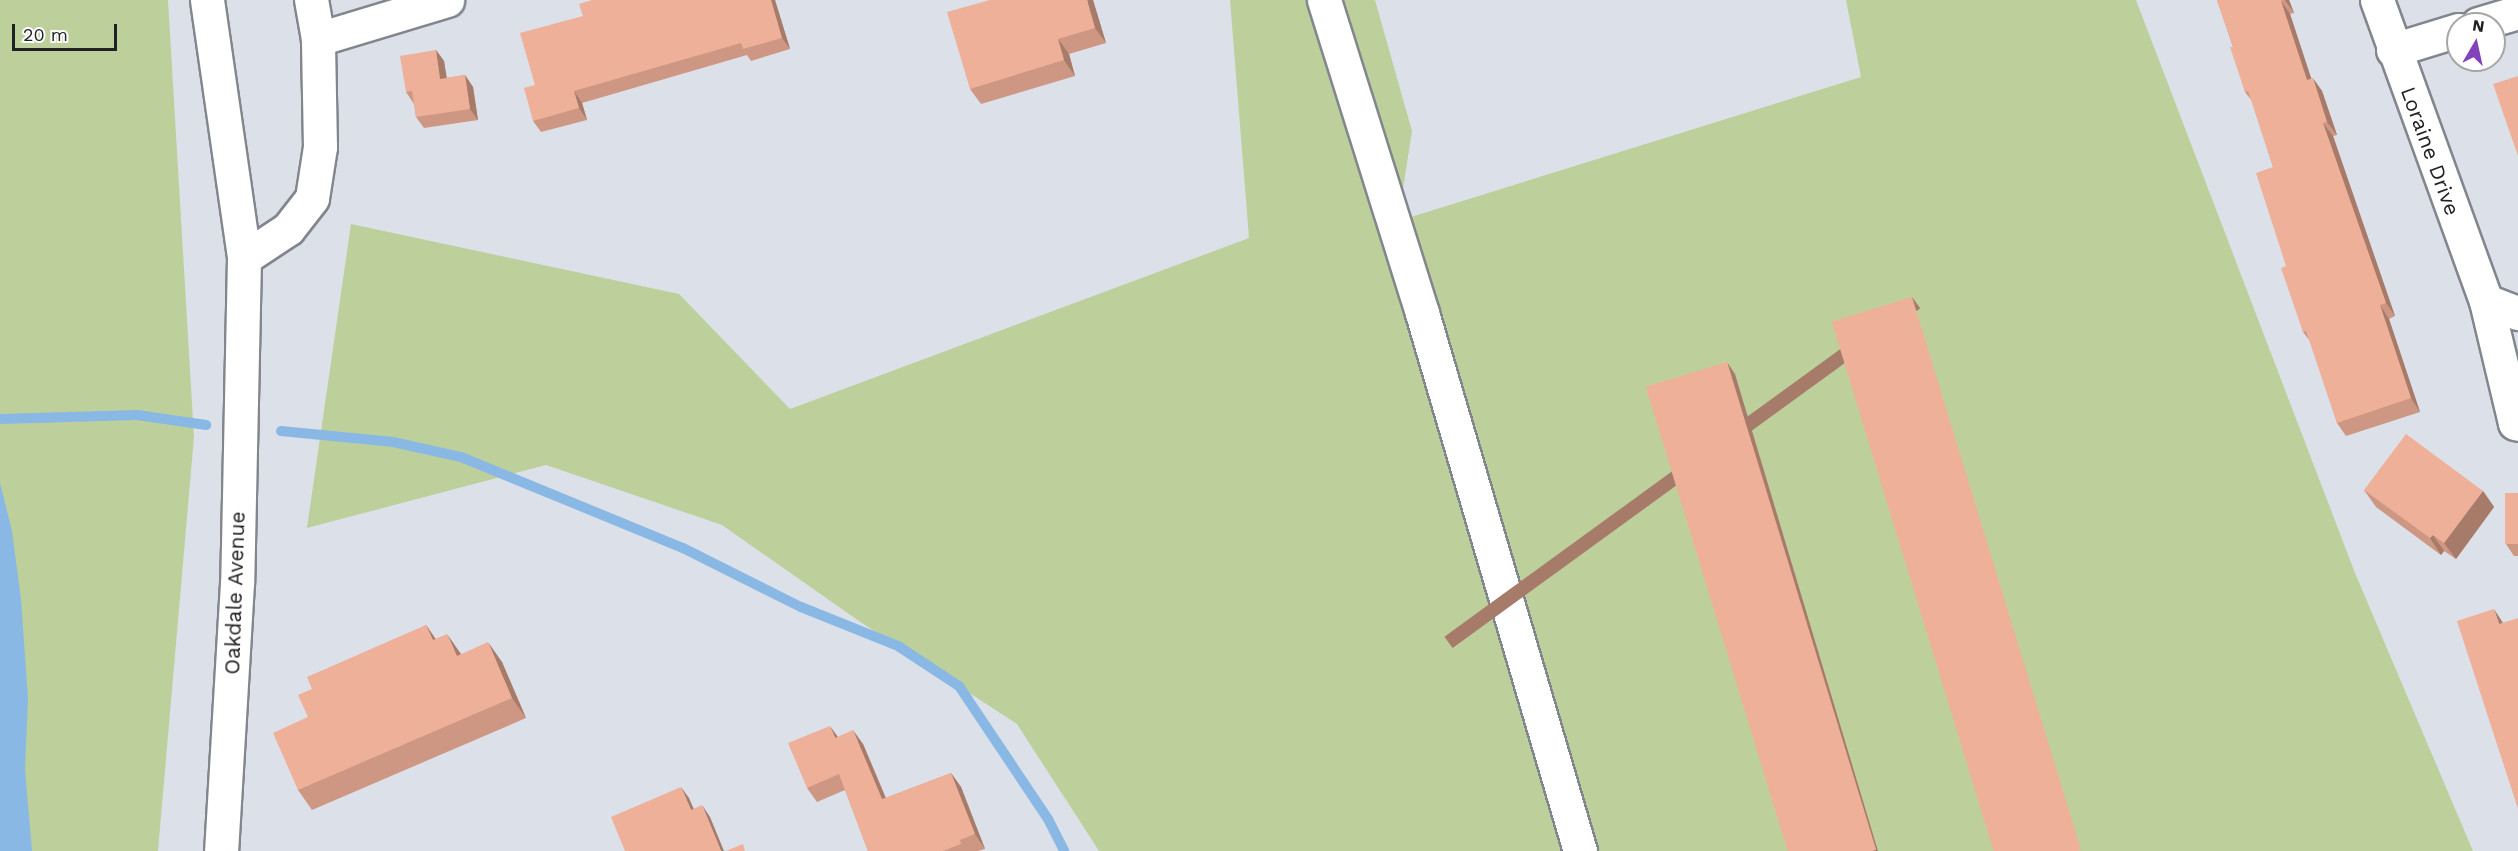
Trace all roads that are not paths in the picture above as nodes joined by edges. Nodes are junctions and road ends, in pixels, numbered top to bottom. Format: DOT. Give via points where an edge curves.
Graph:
graph roads {
  1 [pos="207,0"];
  2 [pos="311,0"];
  3 [pos="447,0"];
  4 [pos="1324,0"];
  5 [pos="2377,0"];
  6 [pos="2446,34"];
  7 [pos="318,39"];
  8 [pos="2393,50"];
  9 [pos="244,258"];
  10 [pos="2486,301"];
  11 [pos="2518,313"];
  12 [pos="2518,424"];
  13 [pos="220,851"];
  14 [pos="1580,851"];
  1 -- 9 [label="street"];
  2 -- 7 [label="street"];
  3 -- 7 [label="street"];
  4 -- 14 [label="street" via="1422,313"];
  5 -- 8 [label="street, Loraine Drive"];
  6 -- 8 [label="street"];
  7 -- 9 [label="street" via="320,147 312,198 288,230"];
  8 -- 10 [label="street, Loraine Drive"];
  9 -- 13 [label="street, Oakdale Avenue" via="237,583"];
  10 -- 11 [label="street"];
  10 -- 12 [label="street, Loraine Drive"];
}
